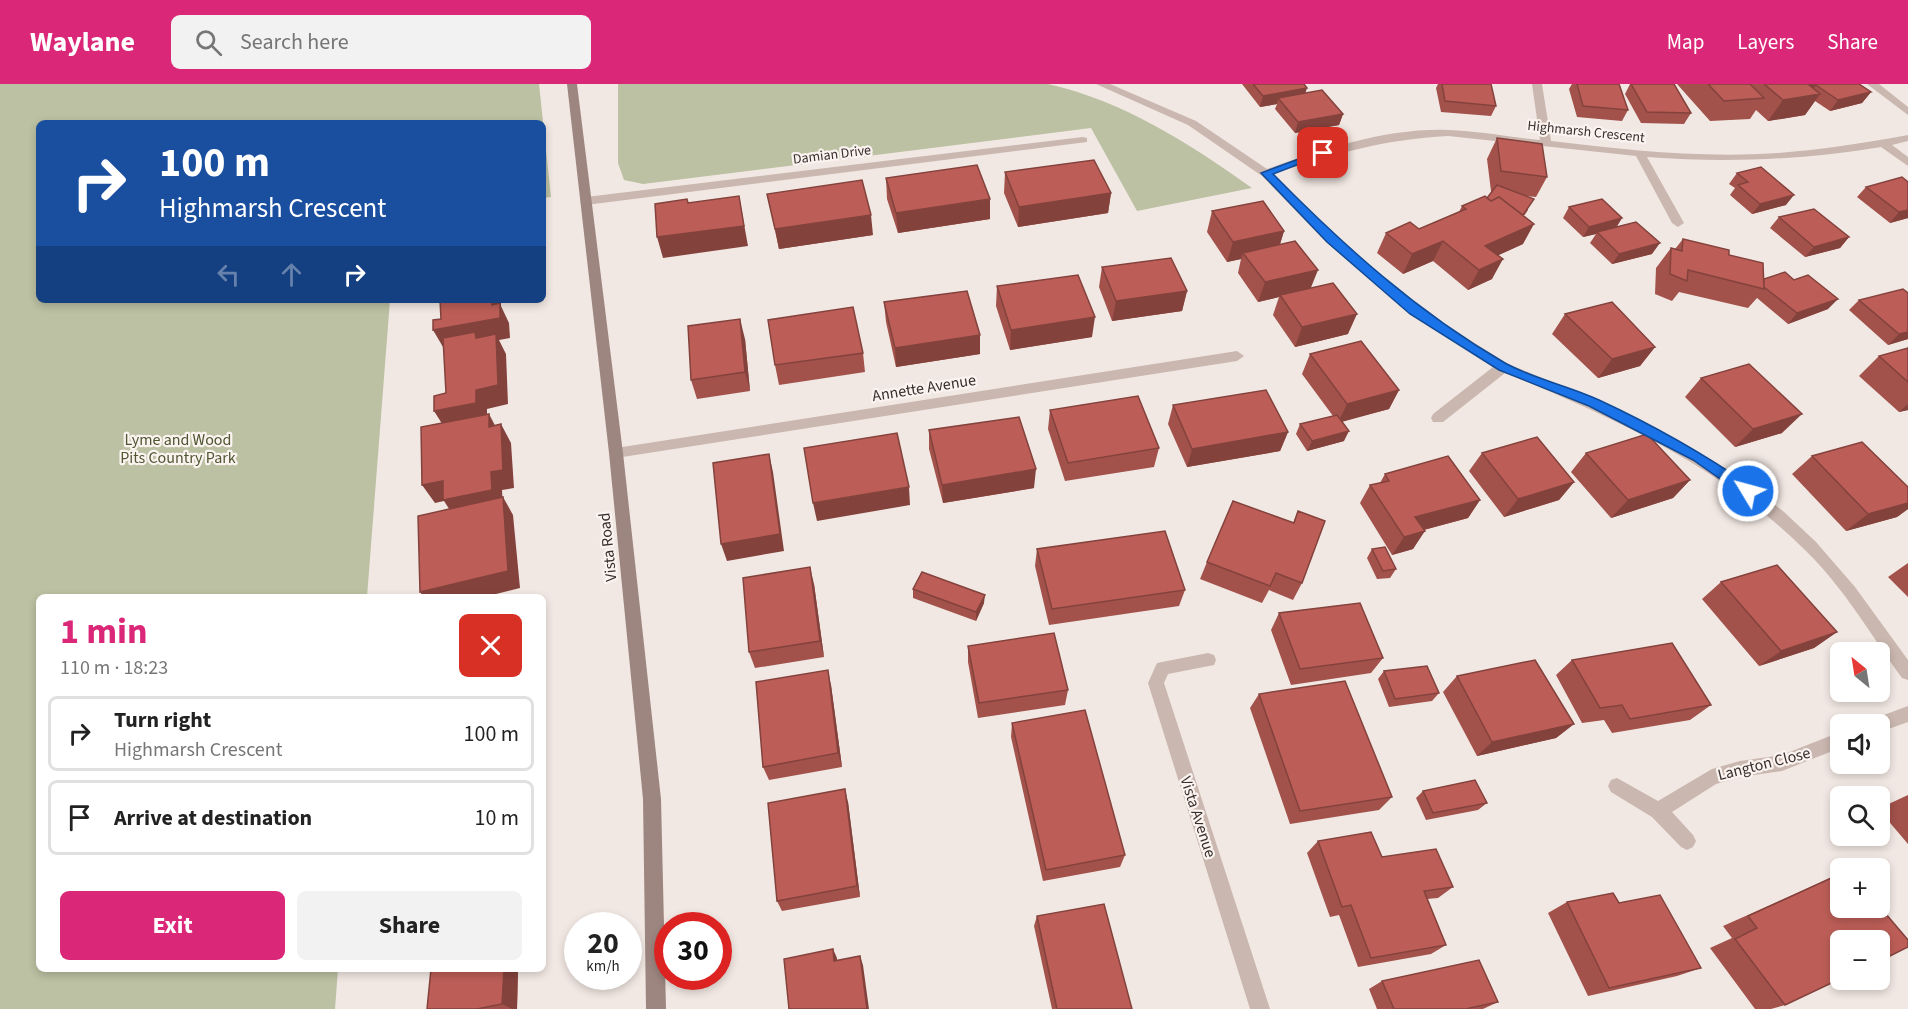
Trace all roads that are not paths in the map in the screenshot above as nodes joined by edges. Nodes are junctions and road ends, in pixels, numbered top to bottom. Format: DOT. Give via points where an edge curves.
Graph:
graph roads {
  1 [pos="572,84"];
  2 [pos="1538,84"];
  3 [pos="1872,84"];
  4 [pos="1108,85"];
  5 [pos="1908,112"];
  6 [pos="1908,138"];
  7 [pos="1083,140"];
  8 [pos="1546,143"];
  9 [pos="1883,143"];
  10 [pos="1640,154"];
  11 [pos="1908,163"];
  12 [pos="1266,173"];
  13 [pos="586,201"];
  14 [pos="1678,223"];
  15 [pos="1237,356"];
  16 [pos="1503,367"];
  17 [pos="1438,418"];
  18 [pos="616,453"];
  19 [pos="1208,660"];
  20 [pos="1908,673"];
  21 [pos="1908,714"];
  22 [pos="1890,720"];
  23 [pos="1830,744"];
  24 [pos="1617,786"];
  25 [pos="1658,811"];
  26 [pos="1687,841"];
  27 [pos="656,1009"];
  28 [pos="1260,1009"];
  1 -- 13 [label="main road, Vista Road"];
  2 -- 8 [label="street"];
  3 -- 5 [label="street"];
  4 -- 12 [label="street" via="1192,123"];
  6 -- 9 [label="street, Highmarsh Crescent"];
  7 -- 13 [label="street, Damian Drive"];
  8 -- 10 [label="street, Highmarsh Crescent"];
  8 -- 12 [label="street, Highmarsh Crescent" via="1448,133 1400,135 1341,147"];
  9 -- 10 [label="street, Highmarsh Crescent" via="1737,158"];
  9 -- 11 [label="street"];
  10 -- 14 [label="street"];
  12 -- 16 [label="street" via="1330,239 1414,311"];
  13 -- 18 [label="main road, Vista Road"];
  15 -- 18 [label="street, Annette Avenue"];
  16 -- 17 [label="street"];
  16 -- 20 [label="street" via="1593,402 1698,456 1734,480 1812,547 1848,589"];
  18 -- 27 [label="main road, Vista Road" via="652,799"];
  19 -- 28 [label="street, Vista Avenue" via="1163,668 1155,683"];
  21 -- 22 [label="street"];
  23 -- 25 [label="street, Langton Close" via="1782,763 1712,777"];
  24 -- 25 [label="street"];
  25 -- 26 [label="street"];
}
